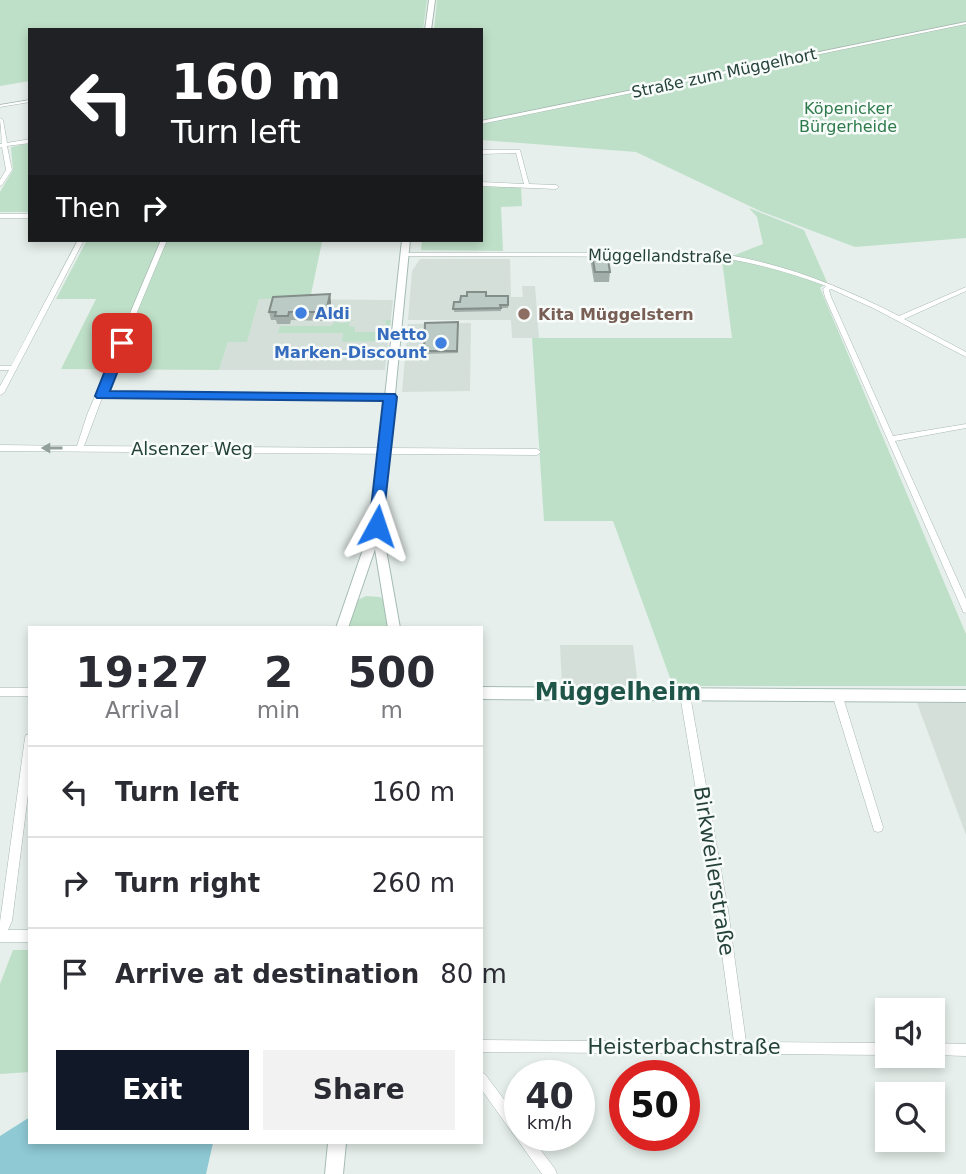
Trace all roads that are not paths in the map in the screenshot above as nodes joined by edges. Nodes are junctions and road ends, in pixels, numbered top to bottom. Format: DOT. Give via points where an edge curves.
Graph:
graph roads {
  1 [pos="432,0"];
  2 [pos="966,23"];
  3 [pos="428,28"];
  4 [pos="28,102"];
  5 [pos="0,107"];
  6 [pos="0,120"];
  7 [pos="483,123"];
  8 [pos="28,141"];
  9 [pos="3,146"];
  10 [pos="483,152"];
  11 [pos="0,184"];
  12 [pos="483,184"];
  13 [pos="527,186"];
  14 [pos="556,187"];
  15 [pos="0,216"];
  16 [pos="28,216"];
  17 [pos="80,242"];
  18 [pos="163,242"];
  19 [pos="406,242"];
  20 [pos="413,242"];
  21 [pos="408,255"];
  22 [pos="402,278"];
  23 [pos="829,287"];
  24 [pos="966,289"];
  25 [pos="898,319"];
  26 [pos="966,355"];
  27 [pos="0,368"];
  28 [pos="13,368"];
  29 [pos="0,393"];
  30 [pos="102,396"];
  31 [pos="390,397"];
  32 [pos="965,428"];
  33 [pos="890,439"];
  34 [pos="0,448"];
  35 [pos="80,448"];
  36 [pos="385,452"];
  37 [pos="537,452"];
  38 [pos="377,526"];
  39 [pos="966,609"];
  40 [pos="343,626"];
  41 [pos="394,626"];
  42 [pos="0,692"];
  43 [pos="28,692"];
  44 [pos="483,693"];
  45 [pos="837,694"];
  46 [pos="685,695"];
  47 [pos="966,696"];
  48 [pos="28,753"];
  49 [pos="878,827"];
  50 [pos="0,936"];
  51 [pos="28,936"];
  52 [pos="483,1046"];
  53 [pos="741,1047"];
  54 [pos="875,1049"];
  55 [pos="945,1049"];
  56 [pos="966,1050"];
  57 [pos="483,1081"];
  58 [pos="504,1110"];
  59 [pos="337,1144"];
  60 [pos="533,1151"];
  61 [pos="334,1174"];
  62 [pos="550,1174"];
  1 -- 3 [label="main road"];
  2 -- 7 [label="street, Straße zum Müggelhort"];
  4 -- 5 [label="street"];
  6 -- 9 [label="street"];
  8 -- 9 [label="street"];
  9 -- 11 [label="street" via="9,170"];
  10 -- 13 [label="street" via="518,151"];
  12 -- 13 [label="street"];
  13 -- 14 [label="street"];
  15 -- 16 [label="street"];
  17 -- 28 [label="street"];
  18 -- 30 [label="street"];
  19 -- 21 [label="main road"];
  20 -- 21 [label="main road"];
  21 -- 22 [label="main road"];
  21 -- 23 [label="street, Müggellandstraße" via="717,256 764,263"];
  22 -- 31 [label="main road"];
  23 -- 25 [label="street, Müggellandstraße"];
  23 -- 33 [label="street" via="828,297"];
  24 -- 25 [label="street"];
  25 -- 26 [label="street, Müggellandstraße"];
  27 -- 28 [label="street"];
  28 -- 29 [label="street"];
  30 -- 31 [label="street"];
  30 -- 35 [label="street"];
  31 -- 36 [label="main road"];
  32 -- 33 [label="street"];
  33 -- 39 [label="street"];
  35 -- 34 [label="street, Alsenzer Weg, one-way"];
  35 -- 36 [label="street, Alsenzer Weg"];
  36 -- 37 [label="street, Alsenzer Weg"];
  36 -- 38 [label="main road"];
  38 -- 40 [label="main road"];
  38 -- 41 [label="main road"];
  42 -- 43 [label="street"];
  44 -- 46 [label="main road"];
  45 -- 46 [label="main road"];
  45 -- 47 [label="main road"];
  45 -- 49 [label="street"];
  46 -- 53 [label="street, Birkweilerstraße"];
  48 -- 50 [label="street" via="6,921"];
  50 -- 51 [label="street"];
  52 -- 53 [label="street, Heisterbachstraße"];
  53 -- 54 [label="street, Heisterbachstraße"];
  55 -- 56 [label="street"];
  57 -- 58 [label="street"];
  59 -- 61 [label="main road"];
  60 -- 62 [label="street"];
}
